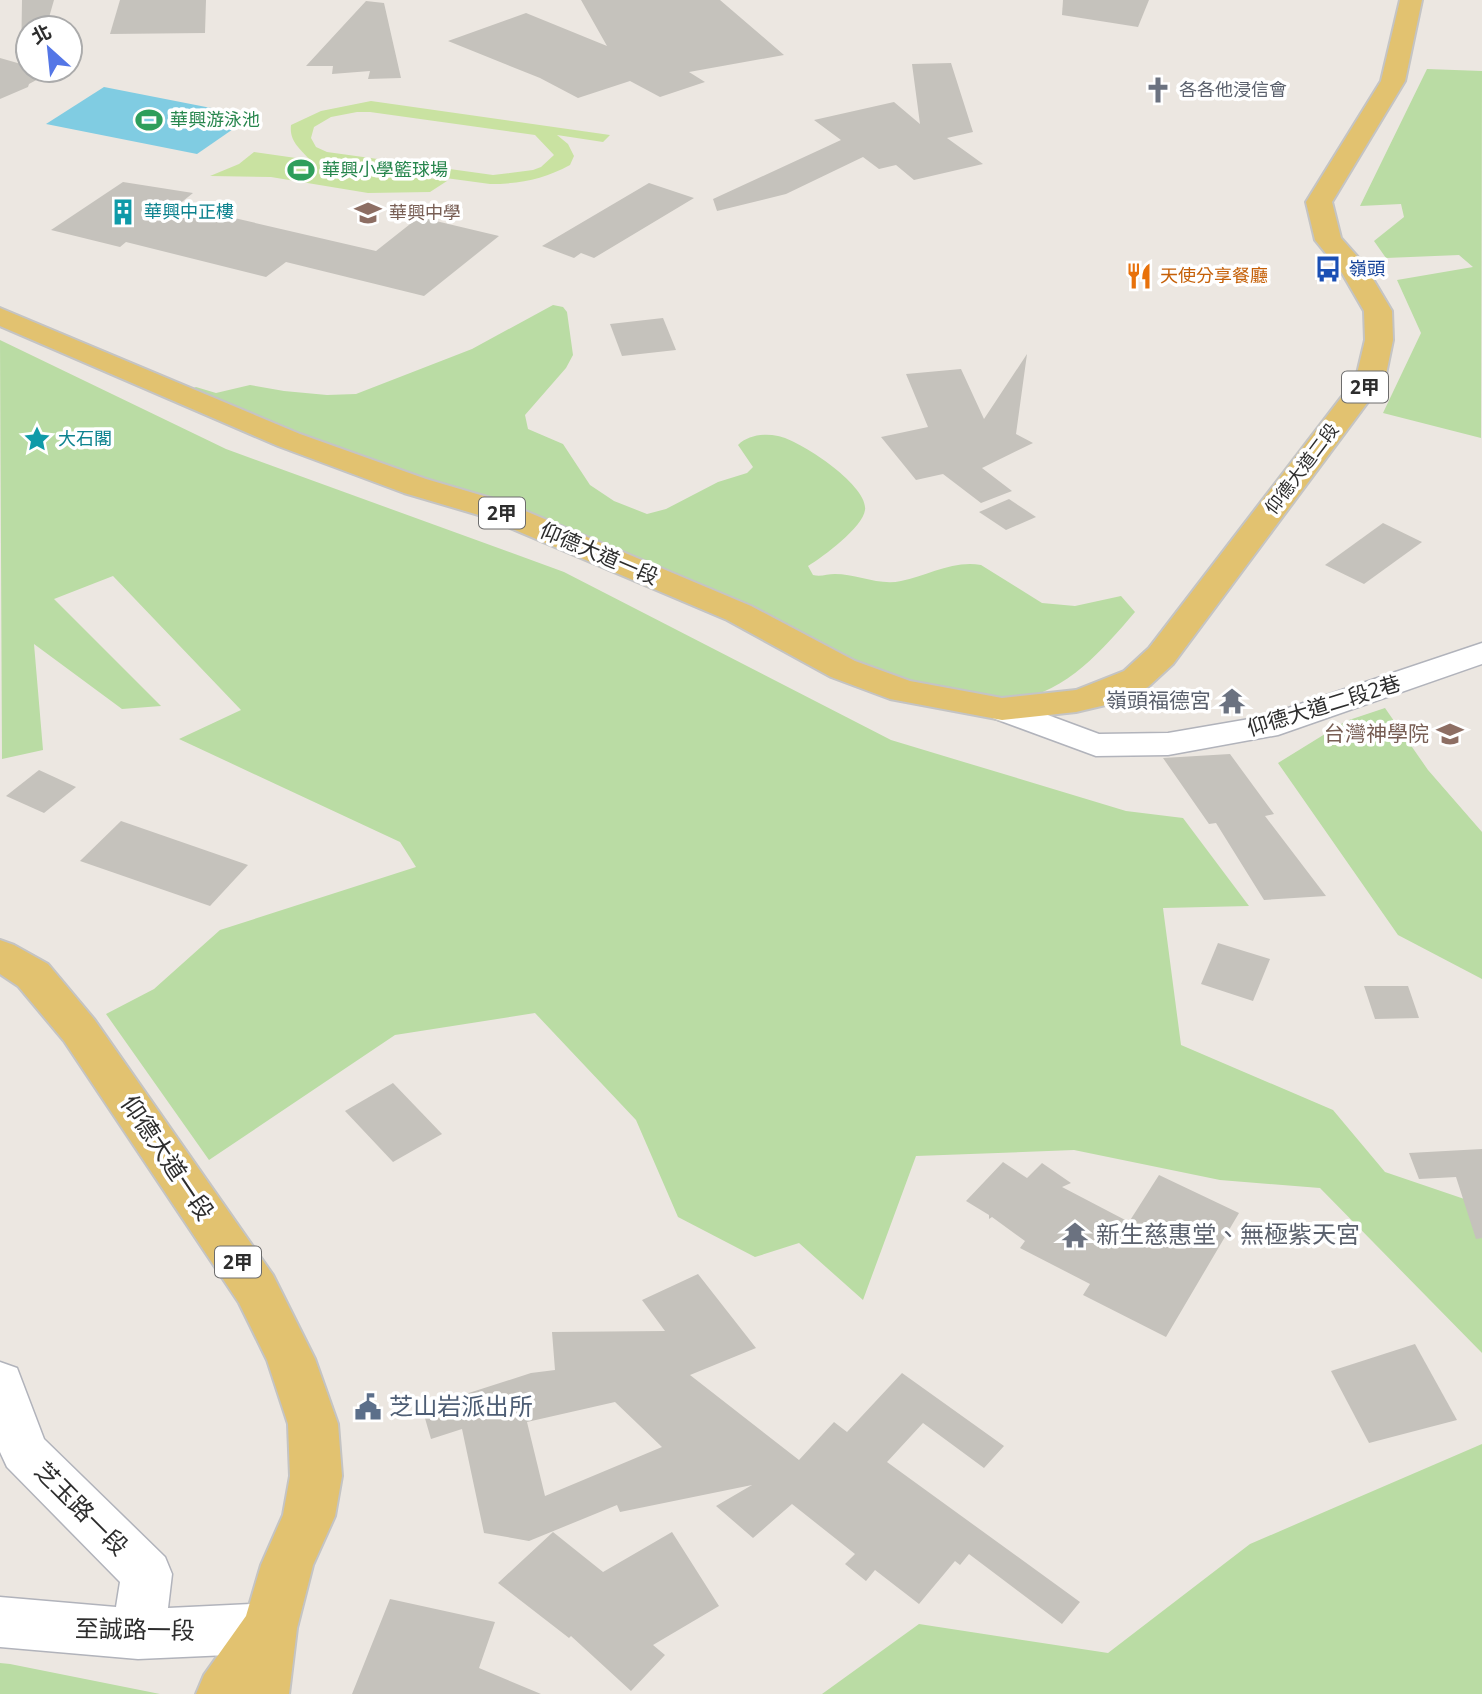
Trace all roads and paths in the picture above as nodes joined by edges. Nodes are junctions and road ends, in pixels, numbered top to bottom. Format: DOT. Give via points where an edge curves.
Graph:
graph roads {
  1 [pos="1411,0"];
  2 [pos="0,316"];
  3 [pos="1482,653"];
  4 [pos="1002,709"];
  5 [pos="0,955"];
  6 [pos="0,1383"];
  7 [pos="0,1622"];
  8 [pos="270,1628"];
  9 [pos="138,1634"];
  10 [pos="224,1694"];
  11 [pos="261,1694"];
  1 -- 4 [label="main road, 仰德大道二段 / 2甲" via="1393,81 1319,202 1328,240 1354,270 1378,311 1379,340 1370,379 1148,669 1117,688 1082,700"];
  2 -- 4 [label="main road, 仰德大道一段 / 2甲" via="289,440 493,509 739,613 865,679 930,698"];
  3 -- 4 [label="street, 仰德大道二段2巷" via="1266,727 1168,744 1096,745"];
  5 -- 8 [label="main road, 仰德大道一段 / 2甲" via="33,975 79,1030 256,1289 291,1359 313,1424 316,1476 309,1516 287,1565"];
  6 -- 9 [label="street, 芝玉路一段" via="24,1452 147,1574"];
  7 -- 9 [label="street, 至誠路一段"];
  8 -- 9 [label="street, 至誠路一段"];
  8 -- 10 [label="main road, 2甲"];
  8 -- 11 [label="main road, 2甲"];
}
